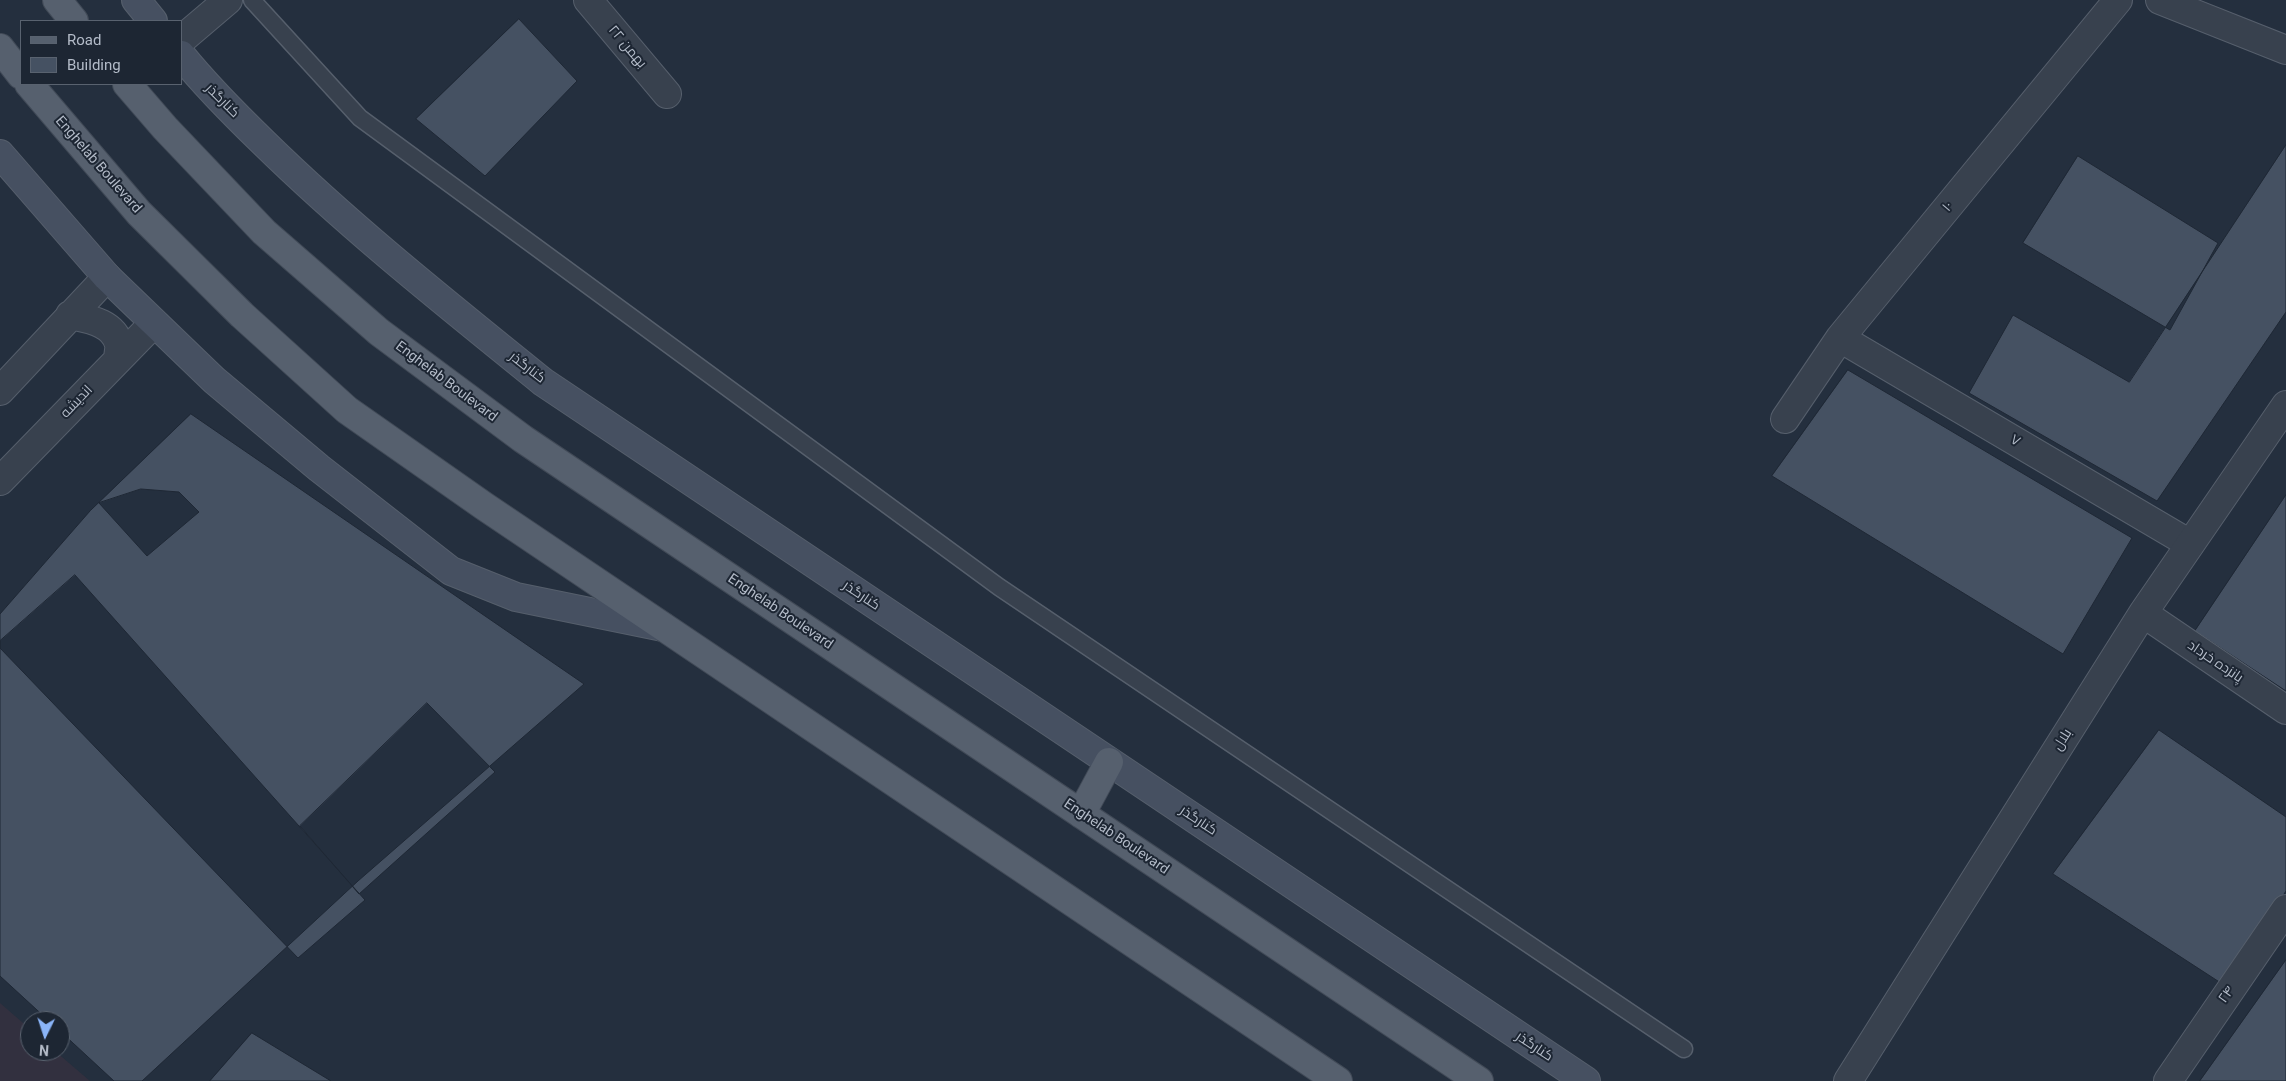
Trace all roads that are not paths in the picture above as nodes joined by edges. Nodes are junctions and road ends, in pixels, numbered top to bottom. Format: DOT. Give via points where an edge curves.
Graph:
graph roads {
  1 [pos="57,0"];
  2 [pos="136,0"];
  3 [pos="228,0"];
  4 [pos="252,0"];
  5 [pos="588,0"];
  6 [pos="2118,0"];
  7 [pos="2160,0"];
  8 [pos="73,20"];
  9 [pos="153,20"];
  10 [pos="182,39"];
  11 [pos="0,48"];
  12 [pos="2286,50"];
  13 [pos="182,56"];
  14 [pos="20,74"];
  15 [pos="29,85"];
  16 [pos="128,85"];
  17 [pos="667,94"];
  18 [pos="0,154"];
  19 [pos="107,277"];
  20 [pos="70,315"];
  21 [pos="154,323"];
  22 [pos="1840,338"];
  23 [pos="118,360"];
  24 [pos="0,391"];
  25 [pos="2286,405"];
  26 [pos="1785,419"];
  27 [pos="0,481"];
  28 [pos="2190,544"];
  29 [pos="2143,613"];
  30 [pos="663,627"];
  31 [pos="2286,710"];
  32 [pos="1109,762"];
  33 [pos="1081,814"];
  34 [pos="2286,910"];
  35 [pos="1684,1049"];
  36 [pos="1338,1081"];
  37 [pos="1480,1081"];
  38 [pos="1586,1081"];
  39 [pos="1848,1081"];
  40 [pos="2168,1081"];
  1 -- 8 [label="main road"];
  2 -- 9 [label="main road"];
  3 -- 10 [label="street"];
  4 -- 35 [label="lane" via="360,118 935,540"];
  5 -- 17 [label="street, ۲۲ بهمن"];
  6 -- 22 [label="street, ۱۰"];
  7 -- 12 [label="street"];
  11 -- 14 [label="main road"];
  13 -- 32 [label="main road, کنارگذر" via="206,86 309,187 543,382"];
  15 -- 30 [label="main road, Enghelab Boulevard" via="139,214 242,315 348,410"];
  16 -- 33 [label="main road, Enghelab Boulevard" via="264,232 379,332 523,439"];
  18 -- 19 [label="main road"];
  19 -- 20 [label="street"];
  19 -- 21 [label="main road"];
  20 -- 23 [label="street" via="109,328 119,344"];
  20 -- 24 [label="street"];
  21 -- 23 [label="street, اندیشه"];
  21 -- 30 [label="main road" via="266,424 451,571 516,597"];
  22 -- 26 [label="street, ۱۰"];
  22 -- 28 [label="street, ۷"];
  23 -- 27 [label="street, اندیشه"];
  25 -- 28 [label="street, بلال"];
  28 -- 29 [label="street, بلال"];
  29 -- 31 [label="street, پانزده خرداد"];
  29 -- 39 [label="street, بلال"];
  30 -- 36 [label="main road, Enghelab Boulevard"];
  32 -- 33 [label="main road"];
  32 -- 38 [label="main road, کنارگذر"];
  33 -- 37 [label="main road, Enghelab Boulevard"];
  34 -- 40 [label="street, ۲۴"];
}
